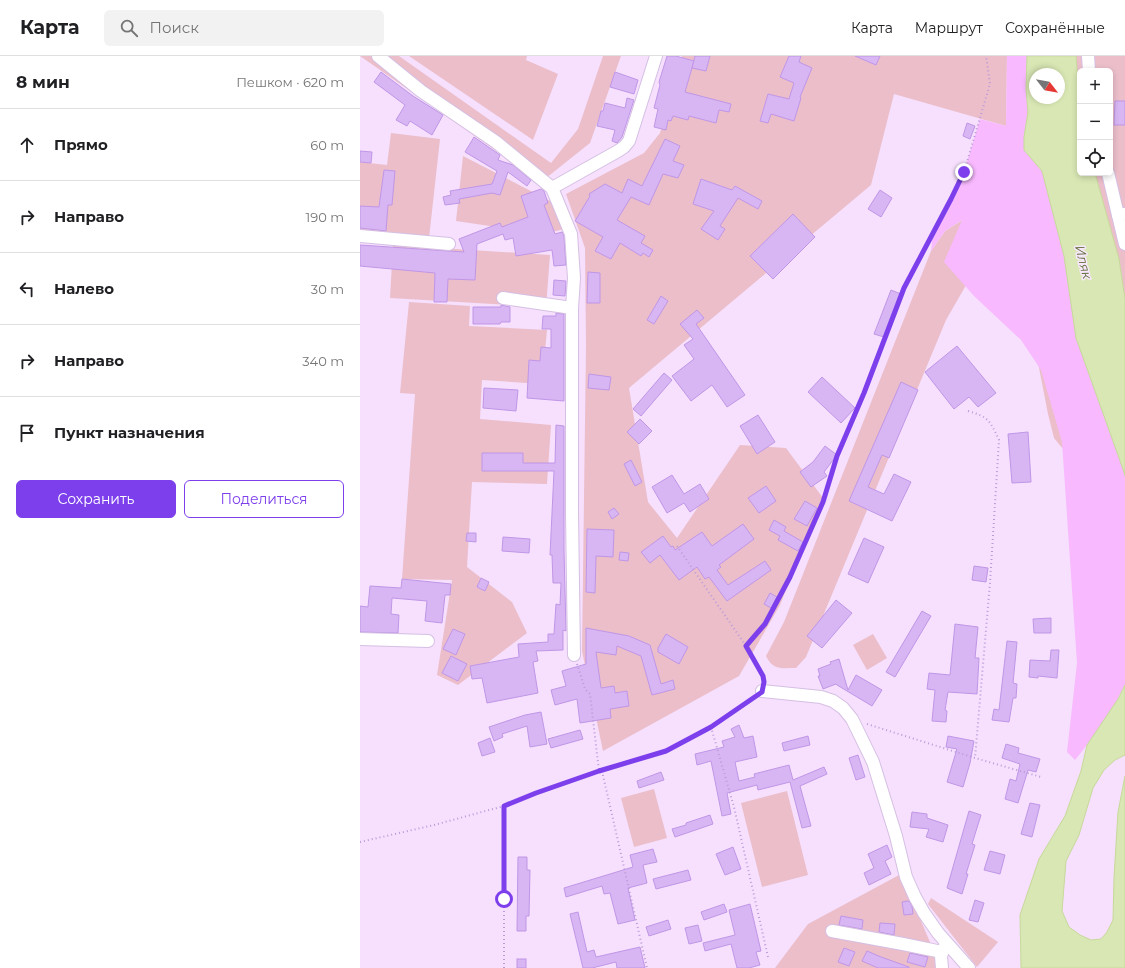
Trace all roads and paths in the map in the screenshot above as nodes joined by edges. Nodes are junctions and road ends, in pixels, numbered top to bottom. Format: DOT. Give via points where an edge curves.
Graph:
graph roads {
  1 [pos="378,56"];
  2 [pos="656,56"];
  3 [pos="986,56"];
  4 [pos="1088,56"];
  5 [pos="1089,68"];
  6 [pos="1109,176"];
  7 [pos="552,188"];
  8 [pos="1121,215"];
  9 [pos="360,236"];
  10 [pos="449,244"];
  11 [pos="1125,244"];
  12 [pos="503,298"];
  13 [pos="572,308"];
  14 [pos="968,411"];
  15 [pos="677,546"];
  16 [pos="360,639"];
  17 [pos="428,641"];
  18 [pos="746,646"];
  19 [pos="574,655"];
  20 [pos="762,692"];
  21 [pos="852,719"];
  22 [pos="711,727"];
  23 [pos="975,758"];
  24 [pos="601,771"];
  25 [pos="1041,777"];
  26 [pos="504,806"];
  27 [pos="360,842"];
  28 [pos="832,931"];
  29 [pos="944,948"];
  30 [pos="768,957"];
  31 [pos="504,968"];
  32 [pos="647,968"];
  33 [pos="942,968"];
  34 [pos="969,968"];
  1 -- 7 [label="lane" via="421,91 496,142"];
  2 -- 7 [label="lane" via="629,141 618,151"];
  3 -- 18 [label="path" via="990,84 964,172 904,288 837,456 823,502 790,577 765,624"];
  4 -- 5 [label="lane"];
  6 -- 8 [label="lane"];
  7 -- 13 [label="lane" via="571,234 574,278"];
  8 -- 11 [label="lane"];
  9 -- 10 [label="lane"];
  12 -- 13 [label="lane"];
  13 -- 19 [label="lane"];
  14 -- 23 [label="path" via="983,416 999,440"];
  15 -- 18 [label="path"];
  16 -- 17 [label="lane"];
  18 -- 20 [label="path" via="763,676"];
  19 -- 24 [label="path" via="585,689 590,694"];
  20 -- 21 [label="lane" via="821,697 843,708"];
  20 -- 22 [label="path"];
  21 -- 23 [label="path"];
  21 -- 29 [label="lane" via="873,762 912,890"];
  22 -- 24 [label="path" via="666,751"];
  22 -- 30 [label="path" via="734,808"];
  23 -- 25 [label="path"];
  24 -- 26 [label="path"];
  24 -- 32 [label="path"];
  26 -- 27 [label="path"];
  26 -- 31 [label="path"];
  28 -- 29 [label="lane" via="903,944"];
  29 -- 33 [label="lane" via="940,960"];
  29 -- 34 [label="lane"];
}
